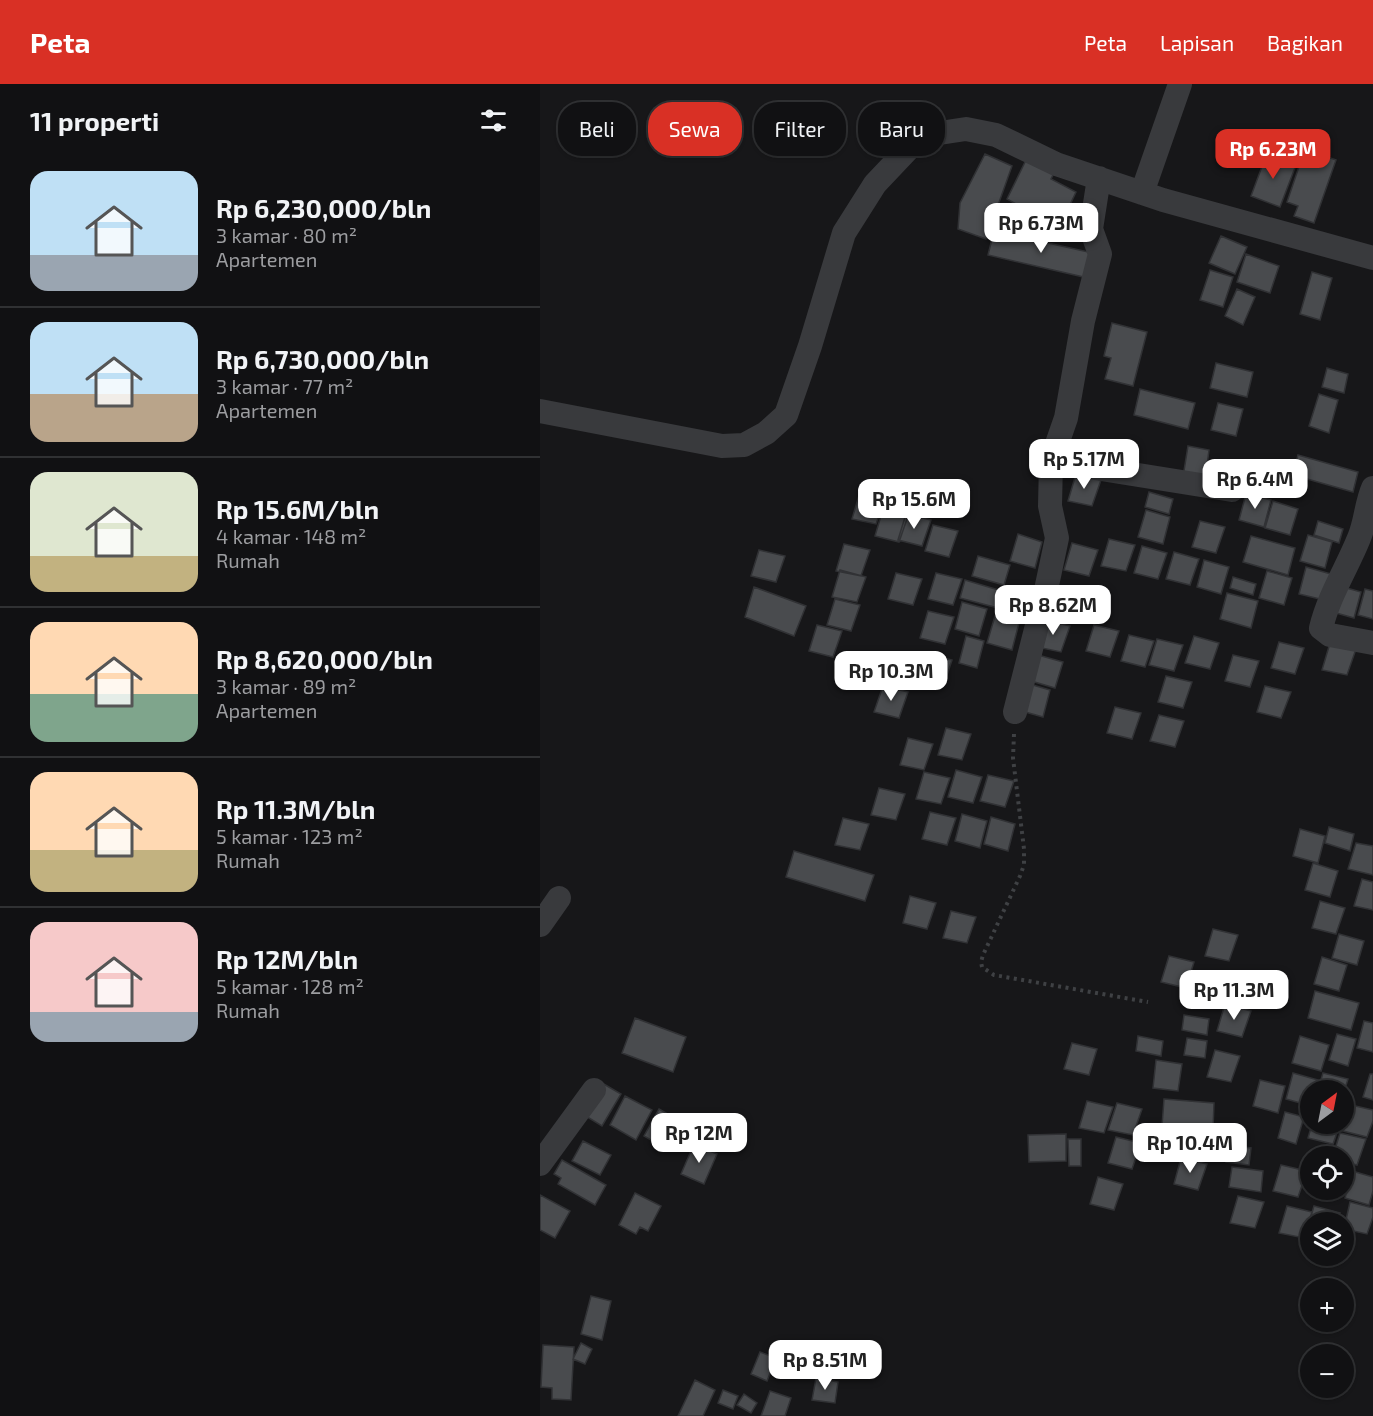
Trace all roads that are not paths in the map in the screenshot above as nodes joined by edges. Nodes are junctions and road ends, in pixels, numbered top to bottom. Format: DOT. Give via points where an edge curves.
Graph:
graph roads {
  1 [pos="1180,84"];
  2 [pos="1100,178"];
  3 [pos="1142,193"];
  4 [pos="1373,258"];
  5 [pos="540,411"];
  6 [pos="1051,461"];
  7 [pos="1373,488"];
  8 [pos="1232,490"];
  9 [pos="1373,643"];
  10 [pos="1015,712"];
  11 [pos="559,898"];
  12 [pos="540,925"];
  13 [pos="594,1090"];
  14 [pos="540,1164"];
  1 -- 3 [label="street"];
  2 -- 3 [label="street"];
  2 -- 5 [label="street" via="1056,164 996,135 966,129 933,134 910,147 875,184 844,233 786,415 766,433 744,445 722,446"];
  2 -- 6 [label="street" via="1091,229 1100,254 1083,321 1066,418"];
  3 -- 4 [label="street"];
  6 -- 8 [label="street"];
  6 -- 10 [label="street" via="1050,506 1057,538"];
  7 -- 9 [label="street" via="1360,535 1336,584 1321,628 1330,635"];
  11 -- 12 [label="street"];
  13 -- 14 [label="street"];
}
